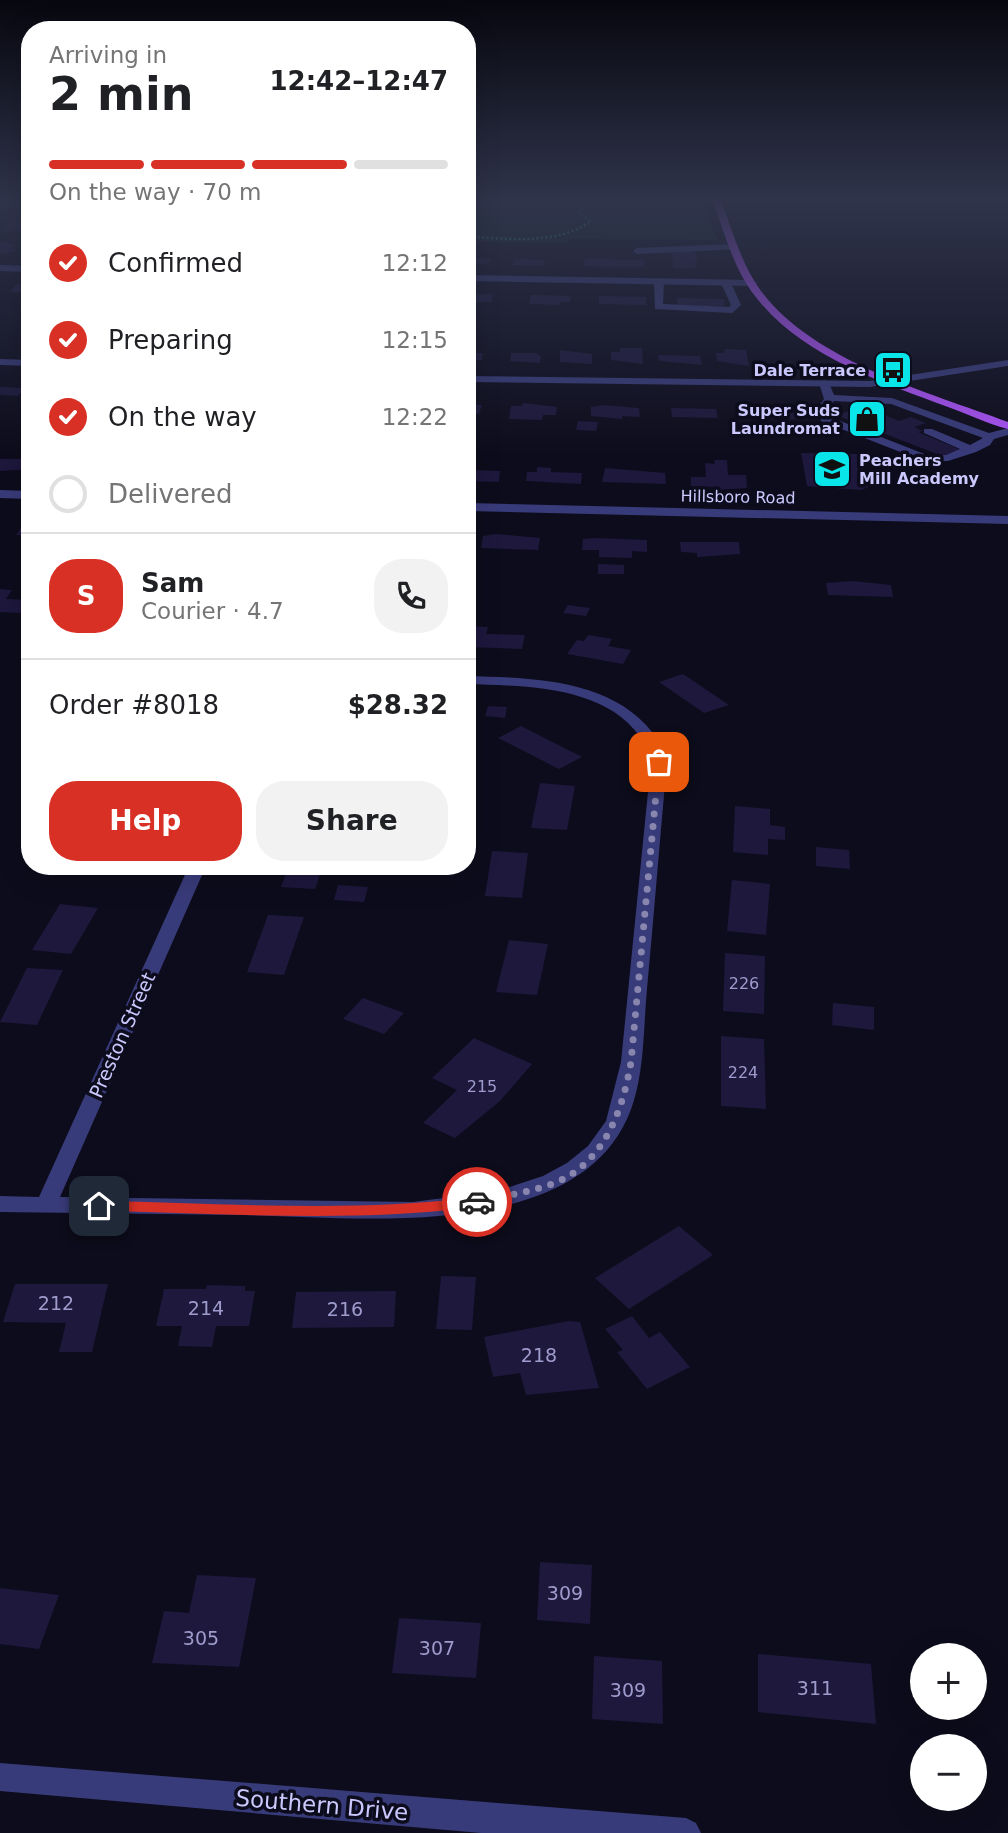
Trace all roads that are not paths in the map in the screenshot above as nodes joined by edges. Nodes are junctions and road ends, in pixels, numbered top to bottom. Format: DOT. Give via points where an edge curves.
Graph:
graph roads {
  1 [pos="726,283"];
  2 [pos="752,283"];
  3 [pos="659,284"];
  4 [pos="0,362"];
  5 [pos="21,363"];
  6 [pos="1008,363"];
  7 [pos="476,379"];
  8 [pos="898,382"];
  9 [pos="824,383"];
  10 [pos="829,398"];
  11 [pos="933,416"];
  12 [pos="919,420"];
  13 [pos="952,423"];
  14 [pos="967,429"];
  15 [pos="1008,429"];
  16 [pos="986,437"];
  17 [pos="946,441"];
  18 [pos="0,494"];
  19 [pos="21,495"];
  20 [pos="476,507"];
  21 [pos="1008,520"];
  22 [pos="476,680"];
  23 [pos="194,875"];
  24 [pos="0,1204"];
  25 [pos="46,1205"];
  26 [pos="0,1777"];
  27 [pos="500,1827"];
  28 [pos="686,1833"];
  1 -- 3 [label="street" via="736,305 732,310 658,307"];
  2 -- 8 [label="main road" via="783,321 803,336"];
  4 -- 5 [label="street"];
  6 -- 8 [label="street"];
  7 -- 9 [label="street"];
  8 -- 9 [label="street"];
  8 -- 15 [label="main road"];
  9 -- 10 [label="street"];
  10 -- 11 [label="street" via="882,399"];
  10 -- 17 [label="street" via="825,419 944,459"];
  11 -- 12 [label="street"];
  11 -- 13 [label="street"];
  13 -- 14 [label="street"];
  13 -- 17 [label="street"];
  14 -- 16 [label="street"];
  14 -- 17 [label="street"];
  15 -- 16 [label="street"];
  16 -- 17 [label="street"];
  18 -- 19 [label="street"];
  20 -- 21 [label="street, Hillsboro Road"];
  22 -- 25 [label="street" via="541,684 593,697 613,706 647,734 659,762 627,1084 613,1128 587,1161 558,1181 519,1193 413,1210"];
  23 -- 25 [label="street, Preston Street"];
  24 -- 25 [label="street"];
  26 -- 27 [label="street, Southern Drive"];
  27 -- 28 [label="street, Southern Drive"];
}
